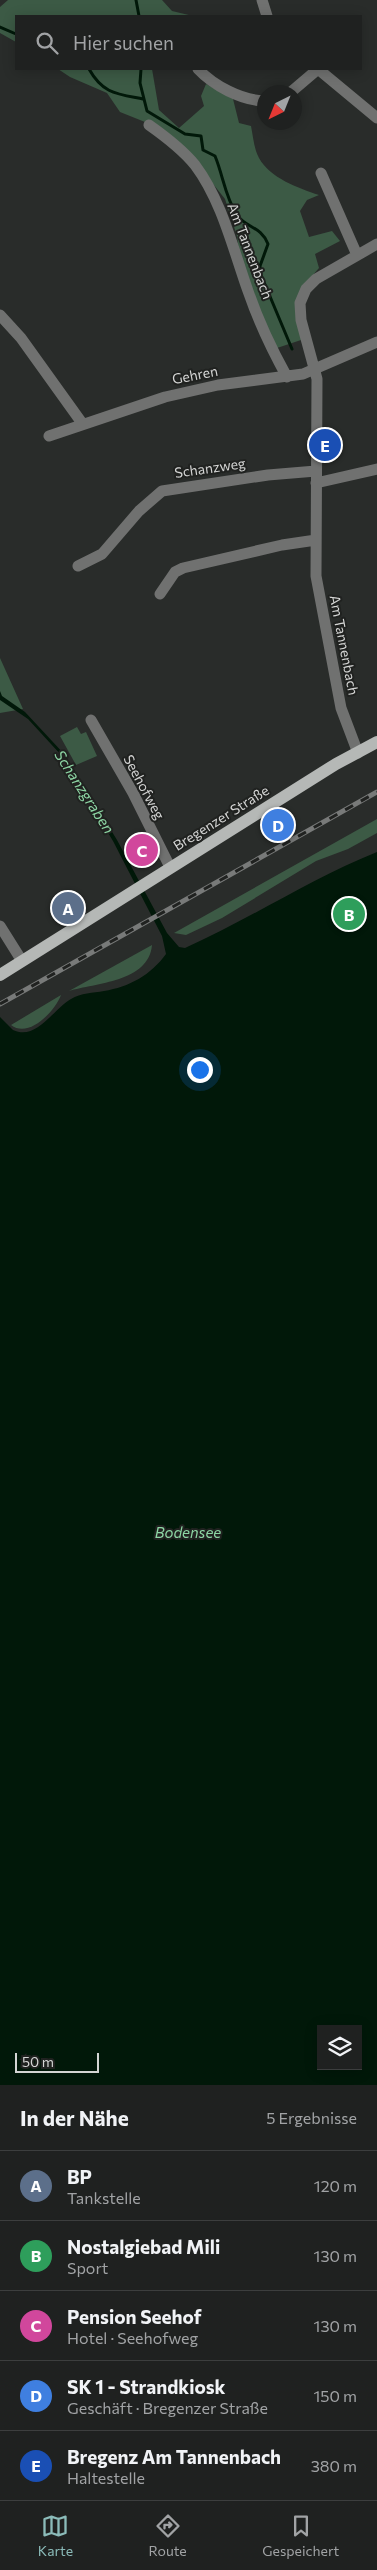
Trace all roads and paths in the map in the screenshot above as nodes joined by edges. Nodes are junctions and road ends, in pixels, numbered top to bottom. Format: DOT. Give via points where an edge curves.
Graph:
graph roads {
  1 [pos="262,0"];
  2 [pos="267,15"];
  3 [pos="199,70"];
  4 [pos="317,70"];
  5 [pos="319,70"];
  6 [pos="300,85"];
  7 [pos="257,101"];
  8 [pos="377,118"];
  9 [pos="149,125"];
  10 [pos="321,173"];
  11 [pos="377,244"];
  12 [pos="357,255"];
  13 [pos="0,315"];
  14 [pos="377,342"];
  15 [pos="315,369"];
  16 [pos="287,377"];
  17 [pos="82,423"];
  18 [pos="49,436"];
  19 [pos="377,469"];
  20 [pos="316,471"];
  21 [pos="316,483"];
  22 [pos="316,540"];
  23 [pos="78,566"];
  24 [pos="160,594"];
  25 [pos="91,720"];
  26 [pos="377,742"];
  27 [pos="358,753"];
  28 [pos="170,867"];
  29 [pos="0,926"];
  30 [pos="22,962"];
  31 [pos="0,975"];
  1 -- 2 [label="street"];
  3 -- 7 [label="street" via="209,80 243,98"];
  4 -- 6 [label="street"];
  5 -- 8 [label="street"];
  9 -- 16 [label="street, Am Tannenbach" via="185,154 208,187 232,242 248,291"];
  10 -- 12 [label="street"];
  11 -- 12 [label="street, Am Tannenbach"];
  12 -- 15 [label="street, Am Tannenbach" via="316,279 302,296 301,320"];
  13 -- 17 [label="street"];
  14 -- 15 [label="street, Gehren"];
  15 -- 16 [label="street, Gehren"];
  15 -- 20 [label="street, Am Tannenbach" via="318,388"];
  16 -- 17 [label="street, Gehren" via="218,385"];
  17 -- 18 [label="street, Gehren"];
  19 -- 21 [label="street"];
  20 -- 21 [label="street, Am Tannenbach"];
  20 -- 23 [label="street, Schanzweg" via="162,491 139,511 102,554"];
  21 -- 22 [label="street, Am Tannenbach"];
  22 -- 24 [label="street" via="183,568 176,572"];
  22 -- 27 [label="street, Am Tannenbach" via="316,576 329,654 344,720"];
  25 -- 28 [label="street, Seehofweg"];
  26 -- 27 [label="main road, Bregenzer Straße"];
  27 -- 28 [label="main road, Bregenzer Straße"];
  28 -- 30 [label="main road, Bregenzer Straße"];
  29 -- 30 [label="street"];
  30 -- 31 [label="main road, Bregenzer Straße"];
}
